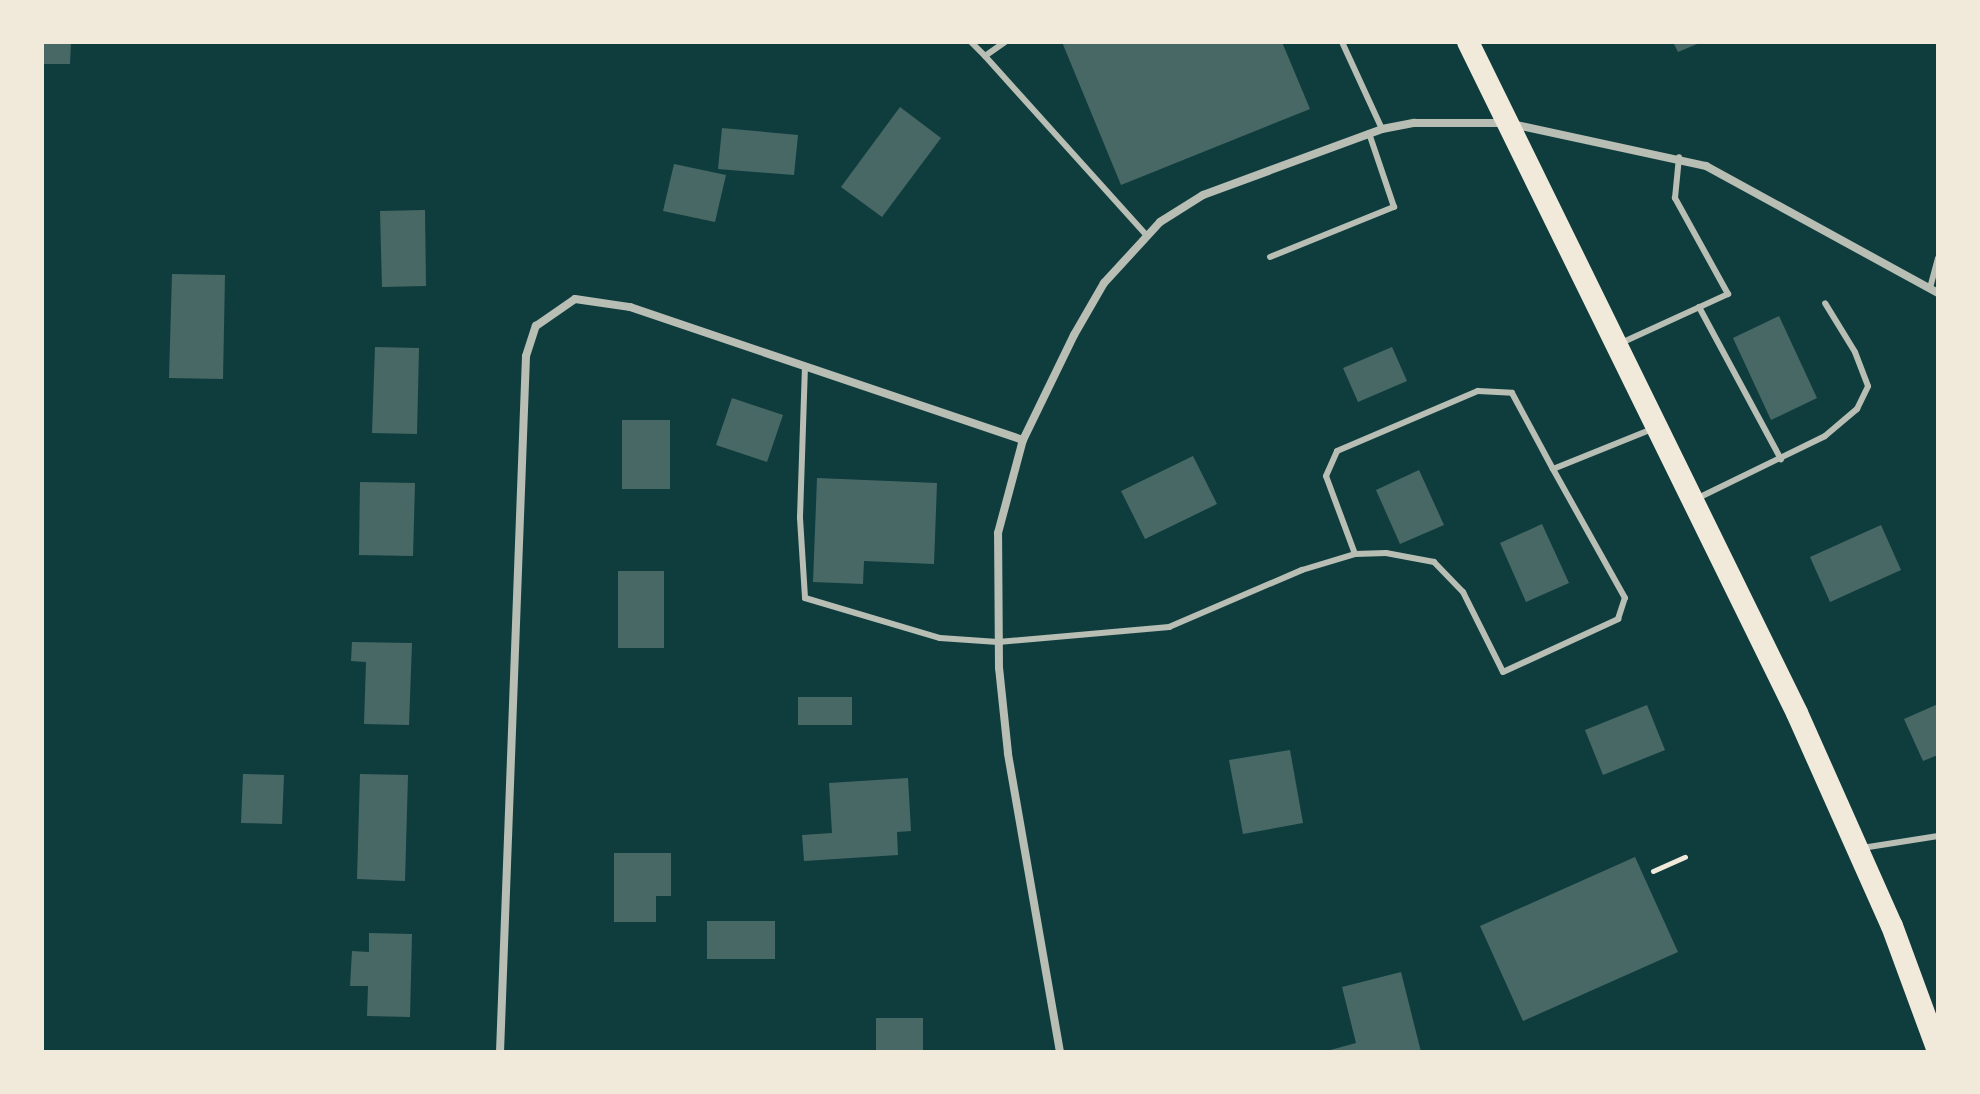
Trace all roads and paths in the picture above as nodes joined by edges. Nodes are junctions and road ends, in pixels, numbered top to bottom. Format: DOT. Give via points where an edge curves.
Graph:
graph roads {
  1 [pos="971,42"];
  2 [pos="1005,42"];
  3 [pos="1342,42"];
  4 [pos="1468,42"];
  5 [pos="985,56"];
  6 [pos="1507,123"];
  7 [pos="1382,129"];
  8 [pos="1369,133"];
  9 [pos="1679,157"];
  10 [pos="1146,235"];
  11 [pos="1270,257"];
  12 [pos="1938,258"];
  13 [pos="1934,290"];
  14 [pos="1825,303"];
  15 [pos="1699,307"];
  16 [pos="1618,344"];
  17 [pos="805,366"];
  18 [pos="1659,426"];
  19 [pos="1023,440"];
  20 [pos="1781,459"];
  21 [pos="1553,469"];
  22 [pos="1694,500"];
  23 [pos="1355,554"];
  24 [pos="998,642"];
  25 [pos="1938,836"];
  26 [pos="1859,849"];
  27 [pos="1685,857"];
  28 [pos="1653,871"];
  29 [pos="1937,1042"];
  30 [pos="500,1052"];
  31 [pos="1060,1052"];
  1 -- 5 [label="lane"];
  2 -- 5 [label="lane"];
  3 -- 7 [label="lane"];
  4 -- 6 [label="highway"];
  5 -- 10 [label="lane"];
  6 -- 7 [label="street" via="1414,123"];
  6 -- 9 [label="street"];
  6 -- 16 [label="highway"];
  7 -- 8 [label="street"];
  8 -- 10 [label="street" via="1203,195"];
  8 -- 11 [label="lane" via="1394,207"];
  9 -- 13 [label="street" via="1737,180"];
  9 -- 15 [label="lane" via="1675,198 1728,294"];
  10 -- 19 [label="street" via="1104,283"];
  12 -- 13 [label="lane"];
  14 -- 20 [label="lane" via="1855,352 1868,386 1857,409 1825,436"];
  15 -- 16 [label="lane"];
  15 -- 20 [label="lane"];
  16 -- 18 [label="highway"];
  17 -- 19 [label="street"];
  17 -- 24 [label="lane" via="800,518 805,598 940,638"];
  17 -- 30 [label="street" via="630,307 575,299 536,326 526,356"];
  18 -- 21 [label="lane"];
  18 -- 22 [label="highway"];
  19 -- 24 [label="street" via="998,533"];
  20 -- 22 [label="lane"];
  21 -- 23 [label="lane" via="1512,393 1478,391 1337,451 1326,476"];
  21 -- 23 [label="lane" via="1625,598 1618,619 1546,654 1503,672 1463,592 1434,562 1386,553"];
  22 -- 26 [label="highway"];
  23 -- 24 [label="lane" via="1302,570 1169,627"];
  24 -- 31 [label="street" via="1008,753"];
  25 -- 26 [label="lane"];
  26 -- 29 [label="highway"];
  27 -- 28 [label="path"];
}
